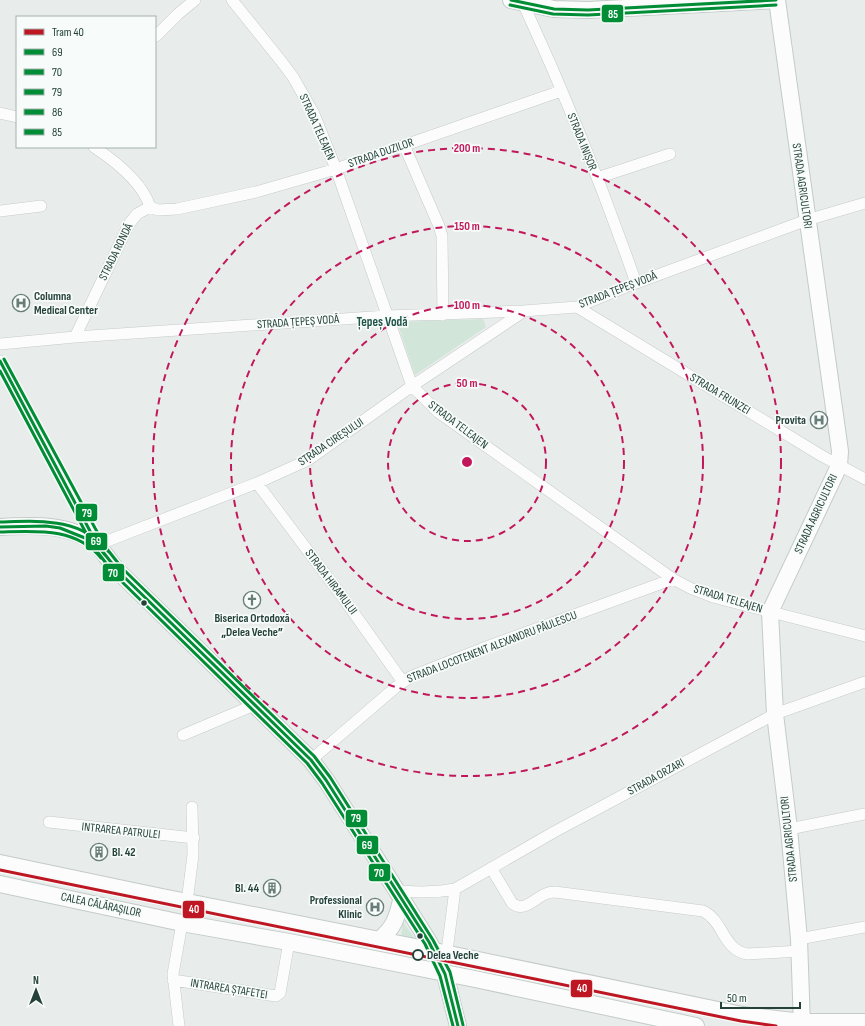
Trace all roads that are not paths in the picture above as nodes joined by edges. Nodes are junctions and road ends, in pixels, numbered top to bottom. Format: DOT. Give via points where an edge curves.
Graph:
graph roads {
  1 [pos="195,0"];
  2 [pos="232,0"];
  3 [pos="776,0"];
  4 [pos="517,1"];
  5 [pos="568,5"];
  6 [pos="156,36"];
  7 [pos="561,90"];
  8 [pos="0,113"];
  9 [pos="16,117"];
  10 [pos="404,145"];
  11 [pos="95,148"];
  12 [pos="670,154"];
  13 [pos="336,169"];
  14 [pos="597,178"];
  15 [pos="865,203"];
  16 [pos="41,206"];
  17 [pos="150,208"];
  18 [pos="0,211"];
  19 [pos="807,220"];
  20 [pos="636,283"];
  21 [pos="577,307"];
  22 [pos="523,312"];
  23 [pos="443,315"];
  24 [pos="387,316"];
  25 [pos="75,338"];
  26 [pos="0,344"];
  27 [pos="0,361"];
  28 [pos="412,386"];
  29 [pos="839,466"];
  30 [pos="865,479"];
  31 [pos="257,483"];
  32 [pos="0,527"];
  33 [pos="97,545"];
  34 [pos="673,579"];
  35 [pos="770,612"];
  36 [pos="865,636"];
  37 [pos="403,682"];
  38 [pos="865,682"];
  39 [pos="254,705"];
  40 [pos="775,714"];
  41 [pos="183,735"];
  42 [pos="311,760"];
  43 [pos="192,807"];
  44 [pos="865,814"];
  45 [pos="49,822"];
  46 [pos="789,829"];
  47 [pos="194,838"];
  48 [pos="0,863"];
  49 [pos="491,868"];
  50 [pos="0,884"];
  51 [pos="455,889"];
  52 [pos="400,894"];
  53 [pos="187,902"];
  54 [pos="182,923"];
  55 [pos="865,927"];
  56 [pos="379,940"];
  57 [pos="289,942"];
  58 [pos="800,945"];
  59 [pos="440,953"];
  60 [pos="445,974"];
  61 [pos="173,980"];
  62 [pos="865,1022"];
  63 [pos="802,1024"];
  64 [pos="179,1026"];
  65 [pos="458,1026"];
  66 [pos="696,1026"];
  1 -- 6 [label="street"];
  2 -- 13 [label="street, STRADA TELEAJEN" via="293,77 314,114"];
  3 -- 5 [label="street" via="617,9"];
  3 -- 19 [label="street, STRADA AGRICULTORI"];
  4 -- 5 [label="street" via="554,9"];
  4 -- 7 [label="street, STRADA INIȘOR"];
  7 -- 10 [label="street, STRADA DUZILOR"];
  7 -- 14 [label="street, STRADA INIȘOR"];
  8 -- 9 [label="street"];
  10 -- 13 [label="street, STRADA DUZILOR"];
  10 -- 23 [label="street" via="442,236"];
  11 -- 17 [label="street" via="141,188"];
  12 -- 14 [label="street"];
  13 -- 17 [label="street, STRADA DUZILOR" via="256,192 184,208"];
  13 -- 24 [label="street, STRADA TELEAJEN"];
  14 -- 20 [label="street, STRADA INIȘOR"];
  15 -- 19 [label="street, STRADA ȚEPEȘ VODĂ"];
  16 -- 18 [label="street"];
  17 -- 25 [label="street, STRADA RONDĂ" via="137,214 129,224"];
  19 -- 20 [label="street, STRADA ȚEPEȘ VODĂ"];
  19 -- 29 [label="street, STRADA AGRICULTORI" via="840,451"];
  20 -- 21 [label="street, STRADA ȚEPEȘ VODĂ"];
  21 -- 22 [label="street, STRADA ȚEPEȘ VODĂ"];
  21 -- 29 [label="street, STRADA FRUNZEI"];
  22 -- 23 [label="street, STRADA ȚEPEȘ VODĂ"];
  22 -- 28 [label="street, STRADA CIREȘULUI"];
  23 -- 24 [label="street, STRADA ȚEPEȘ VODĂ"];
  24 -- 25 [label="street, STRADA ȚEPEȘ VODĂ"];
  24 -- 28 [label="street, STRADA TELEAJEN"];
  25 -- 26 [label="street, STRADA ȚEPEȘ VODĂ"];
  27 -- 33 [label="street"];
  28 -- 31 [label="street, STRADA CIREȘULUI" via="308,460"];
  28 -- 34 [label="street, STRADA TELEAJEN" via="438,412"];
  29 -- 30 [label="street, STRADA FRUNZEI"];
  29 -- 35 [label="street, STRADA AGRICULTORI"];
  31 -- 33 [label="street, STRADA CIREȘULUI"];
  31 -- 37 [label="street, STRADA HIRAMULUI"];
  32 -- 33 [label="street" via="60,528"];
  33 -- 39 [label="street" via="118,571"];
  34 -- 35 [label="street, STRADA TELEAJEN" via="701,593"];
  34 -- 37 [label="street, STRADA LOCOTENENT ALEXANDRU PĂULESCU" via="481,649 412,676"];
  35 -- 36 [label="street, STRADA TELEAJEN"];
  35 -- 40 [label="street, STRADA AGRICULTORI"];
  37 -- 42 [label="street, STRADA LOCOTENENT ALEXANDRU PĂULESCU"];
  38 -- 40 [label="street, STRADA ORZARI"];
  39 -- 41 [label="street"];
  39 -- 42 [label="street"];
  40 -- 46 [label="street, STRADA AGRICULTORI"];
  40 -- 49 [label="street, STRADA ORZARI"];
  42 -- 52 [label="street"];
  43 -- 47 [label="street"];
  44 -- 46 [label="street"];
  45 -- 47 [label="street, INTRAREA PATRULEI"];
  46 -- 58 [label="street, STRADA AGRICULTORI"];
  47 -- 53 [label="street"];
  48 -- 53 [label="street, CALEA CĂLĂRAȘILOR"];
  49 -- 51 [label="street, STRADA ORZARI"];
  49 -- 58 [label="street" via="514,905 524,906 547,893 555,892 703,911 714,918 730,944 740,952 747,954"];
  50 -- 54 [label="street, CALEA CĂLĂRAȘILOR"];
  51 -- 52 [label="street, STRADA ORZARI"];
  51 -- 59 [label="street"];
  52 -- 56 [label="street" via="395,922"];
  52 -- 59 [label="street"];
  53 -- 56 [label="street, CALEA CĂLĂRAȘILOR"];
  54 -- 57 [label="street, CALEA CĂLĂRAȘILOR"];
  54 -- 61 [label="street"];
  55 -- 58 [label="street"];
  56 -- 59 [label="street, CALEA CĂLĂRAȘILOR"];
  57 -- 60 [label="street, CALEA CĂLĂRAȘILOR"];
  57 -- 61 [label="street, INTRAREA ȘTAFETEI" via="279,996"];
  58 -- 63 [label="street, STRADA AGRICULTORI"];
  59 -- 60 [label="street"];
  59 -- 63 [label="street, CALEA CĂLĂRAȘILOR"];
  60 -- 65 [label="street"];
  60 -- 66 [label="street, CALEA CĂLĂRAȘILOR"];
  61 -- 64 [label="street"];
  62 -- 63 [label="street, CALEA CĂLĂRAȘILOR"];
}
